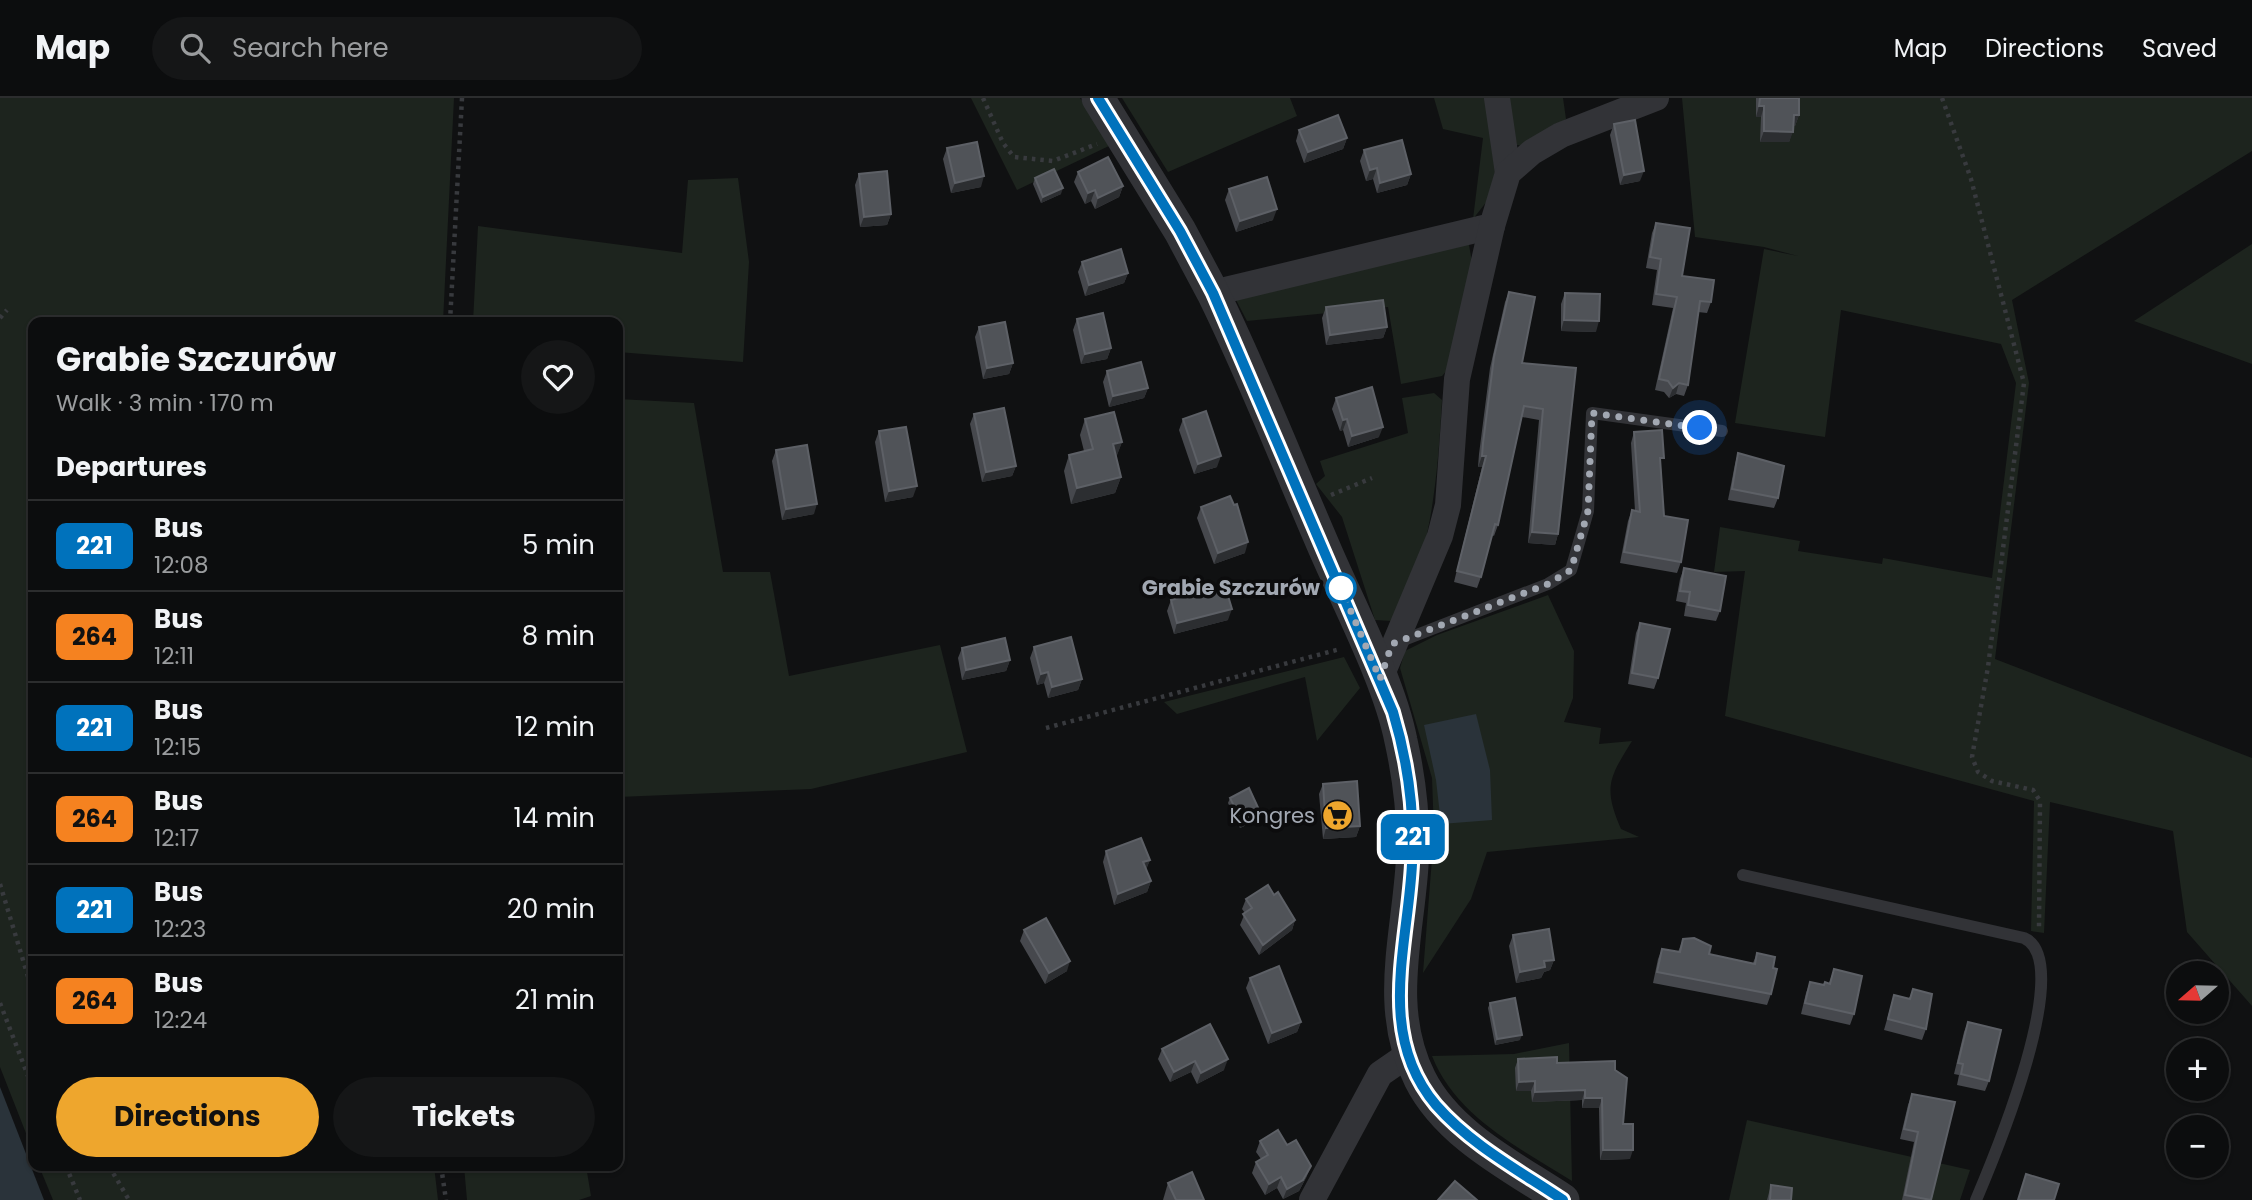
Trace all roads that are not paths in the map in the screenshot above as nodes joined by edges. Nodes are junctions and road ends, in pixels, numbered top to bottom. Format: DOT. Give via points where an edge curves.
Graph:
graph roads {
  1 [pos="1098,98"];
  2 [pos="1497,98"];
  3 [pos="1657,98"];
  4 [pos="1508,173"];
  5 [pos="1492,226"];
  6 [pos="1213,293"];
  7 [pos="1722,431"];
  8 [pos="1378,643"];
  9 [pos="1743,875"];
  10 [pos="1409,1054"];
  11 [pos="1312,1200"];
  12 [pos="1563,1200"];
  13 [pos="1976,1200"];
  1 -- 6 [label="street"];
  2 -- 4 [label="street"];
  3 -- 4 [label="street" via="1561,135"];
  4 -- 5 [label="street"];
  5 -- 6 [label="street"];
  5 -- 8 [label="street" via="1457,379 1448,505 1440,536"];
  6 -- 8 [label="street"];
  7 -- 8 [label="lane" via="1592,413 1588,511 1571,570 1548,584"];
  8 -- 10 [label="street" via="1380,679 1401,737 1411,797 1412,867 1399,988 1400,1018"];
  9 -- 13 [label="lane" via="2024,938 2039,950 2039,996 2026,1066 2006,1130"];
  10 -- 11 [label="street" via="1380,1074"];
  10 -- 12 [label="street" via="1427,1091 1449,1118"];
}
